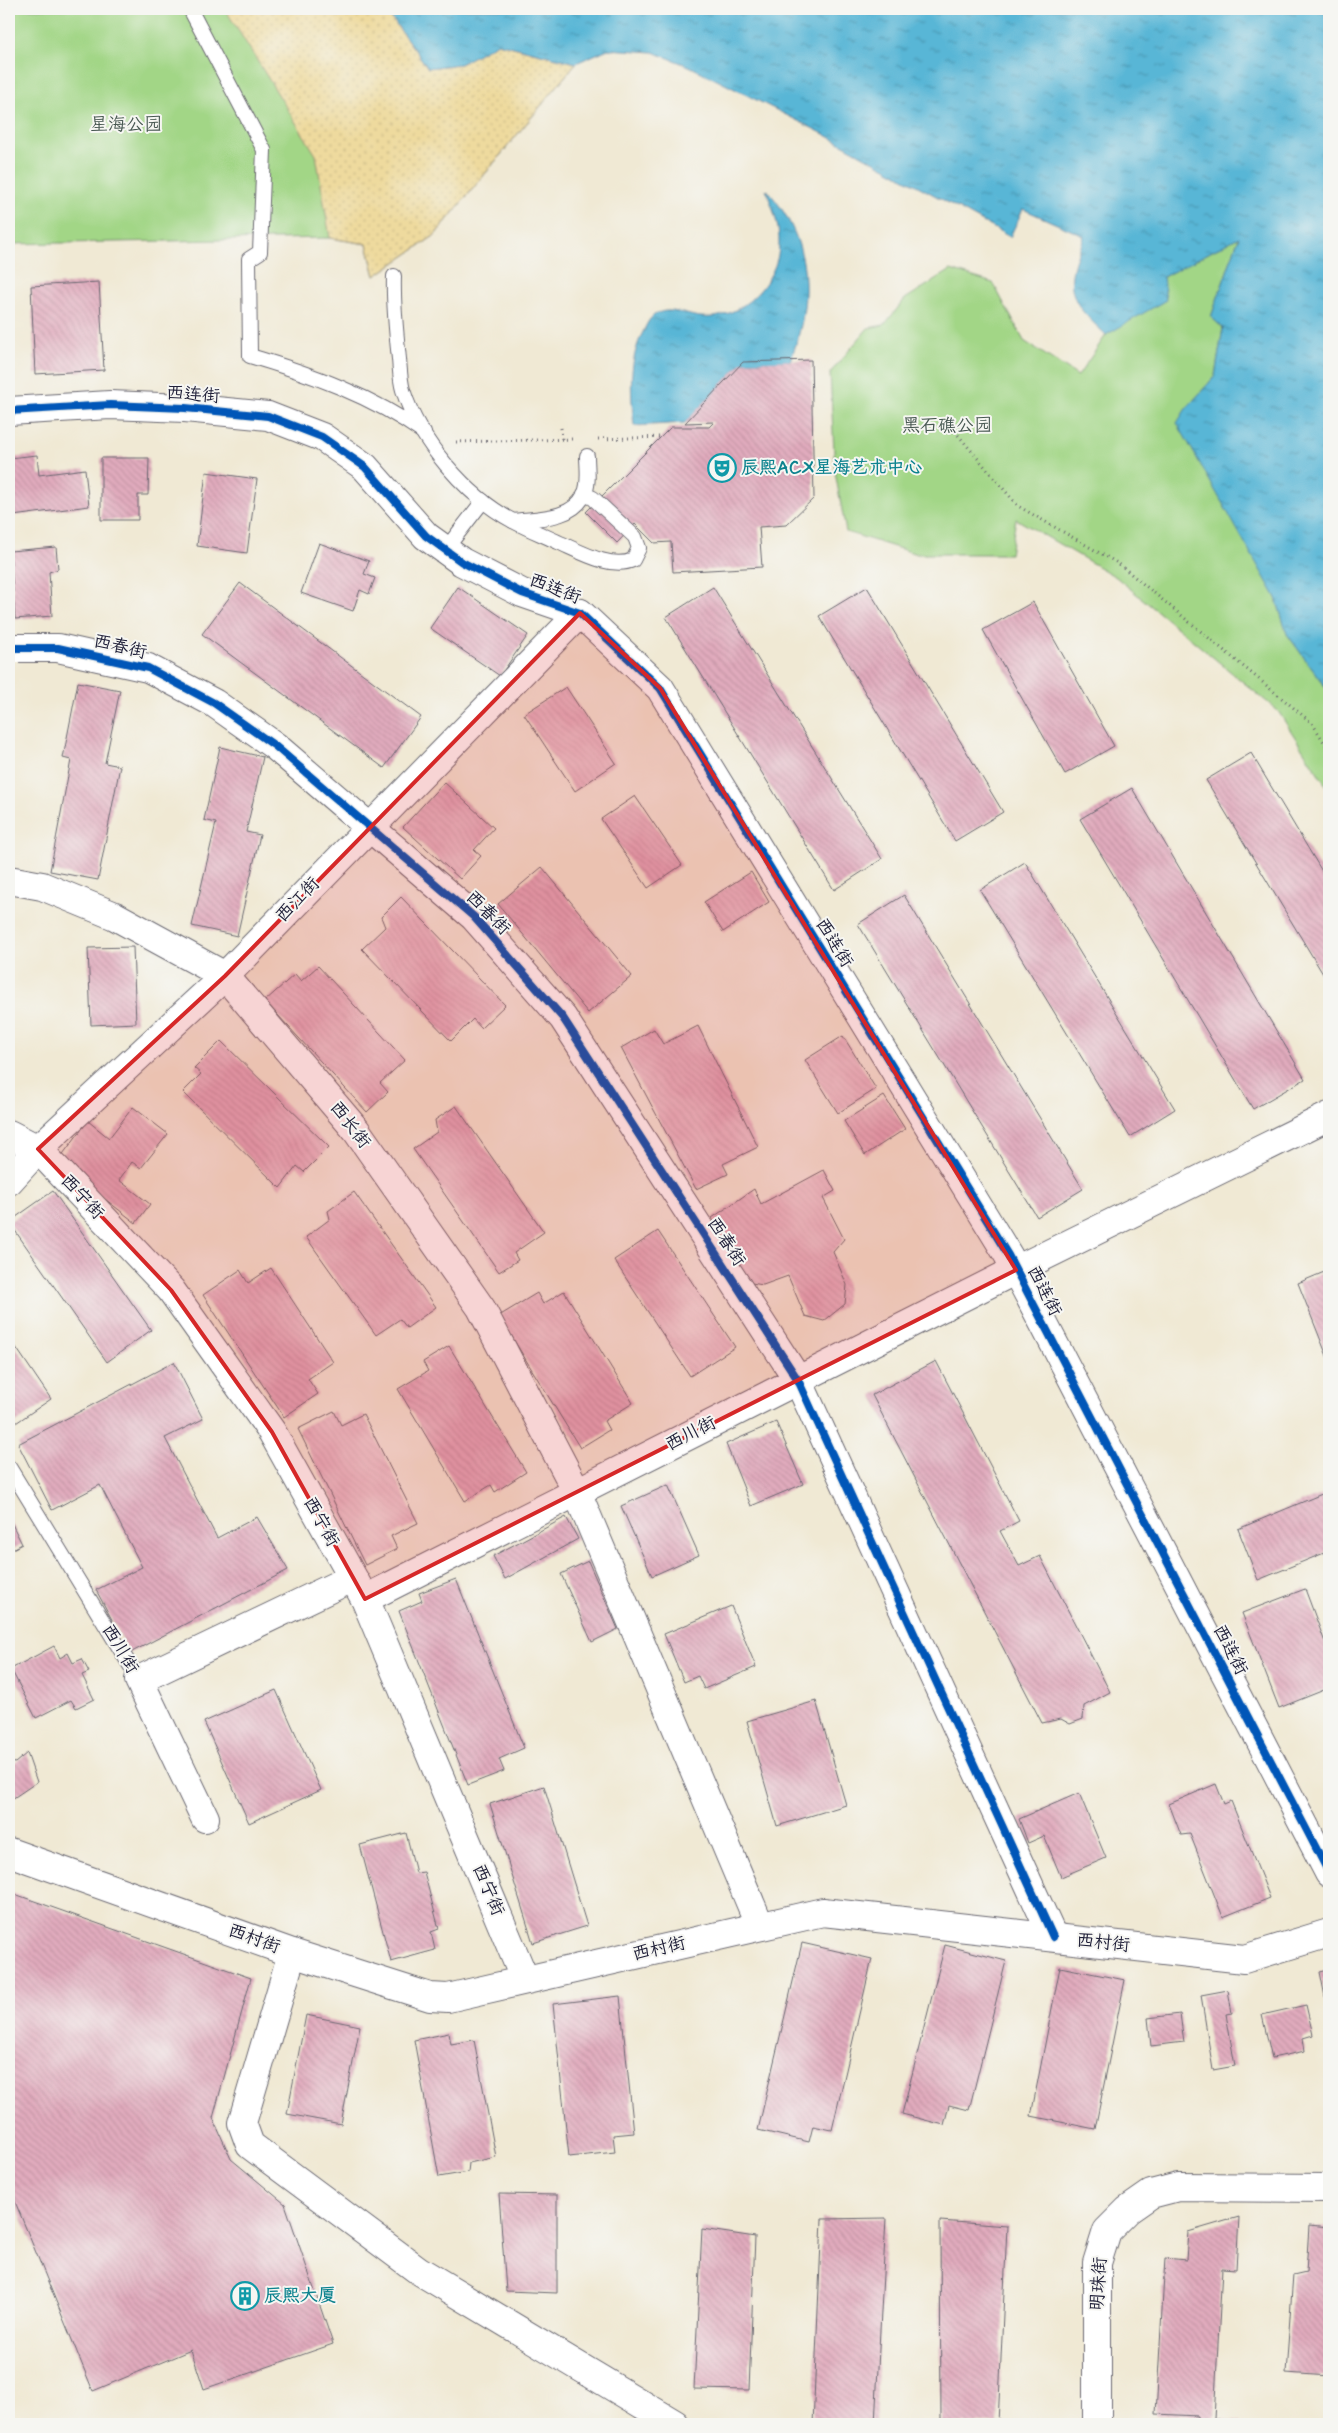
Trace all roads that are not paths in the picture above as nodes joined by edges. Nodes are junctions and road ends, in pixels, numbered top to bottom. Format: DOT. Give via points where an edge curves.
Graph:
graph roads {
  1 [pos="190,9"];
  2 [pos="394,276"];
  3 [pos="9,411"];
  4 [pos="427,438"];
  5 [pos="587,456"];
  6 [pos="584,494"];
  7 [pos="483,501"];
  8 [pos="513,521"];
  9 [pos="446,550"];
  10 [pos="580,613"];
  11 [pos="9,648"];
  12 [pos="369,826"];
  13 [pos="9,880"];
  14 [pos="225,976"];
  15 [pos="1329,1116"];
  16 [pos="9,1134"];
  17 [pos="38,1149"];
  18 [pos="9,1181"];
  19 [pos="1016,1270"];
  20 [pos="798,1380"];
  21 [pos="9,1467"];
  22 [pos="577,1492"];
  23 [pos="358,1588"];
  24 [pos="139,1680"];
  25 [pos="205,1818"];
  26 [pos="9,1852"];
  27 [pos="1329,1873"];
  28 [pos="760,1926"];
  29 [pos="1329,1932"];
  30 [pos="1053,1937"];
  31 [pos="292,1953"];
  32 [pos="526,1980"];
  33 [pos="1329,2188"];
  34 [pos="675,2424"];
  35 [pos="1097,2424"];
  1 -- 4 [label="lane" via="264,150 260,252 249,259 250,356 304,372 394,412"];
  2 -- 4 [label="lane" via="393,312 403,389"];
  3 -- 9 [label="street, 西连街" via="110,405 268,416 322,437 365,467 426,536"];
  4 -- 7 [label="lane" via="447,466"];
  5 -- 6 [label="lane"];
  6 -- 8 [label="lane" via="574,507 556,516"];
  6 -- 8 [label="lane" via="593,498 635,537 639,548 633,560 625,564 608,561 573,549"];
  7 -- 8 [label="lane"];
  7 -- 9 [label="lane"];
  9 -- 10 [label="street, 西连街" via="462,562 522,593"];
  10 -- 12 [label="street, 西江街"];
  10 -- 19 [label="street, 西连街" via="660,688"];
  11 -- 12 [label="street, 西春街" via="58,648 148,668 214,703 275,746"];
  12 -- 14 [label="street, 西江街"];
  12 -- 20 [label="street, 西春街" via="474,917 563,1018"];
  13 -- 14 [label="street, 西长街" via="42,886 115,916"];
  14 -- 17 [label="street, 西江街"];
  14 -- 22 [label="street, 西长街" via="356,1130 481,1308"];
  15 -- 19 [label="street, 西川街"];
  16 -- 17 [label="street, 西宁街"];
  17 -- 18 [label="street, 西江街"];
  17 -- 23 [label="street, 西宁街" via="171,1290 272,1432"];
  19 -- 20 [label="street, 西川街"];
  19 -- 27 [label="street, 西连街"];
  20 -- 22 [label="street, 西川街"];
  20 -- 30 [label="street, 西春街"];
  21 -- 24 [label="lane, 西川街"];
  22 -- 23 [label="street, 西川街"];
  22 -- 28 [label="street, 西长街"];
  23 -- 24 [label="street, 西川街"];
  23 -- 32 [label="street, 西宁街"];
  24 -- 25 [label="street"];
  26 -- 31 [label="street, 西村街"];
  28 -- 30 [label="street, 西村街" via="823,1912"];
  28 -- 32 [label="street, 西村街"];
  29 -- 30 [label="street, 西村街" via="1244,1958"];
  31 -- 32 [label="street, 西村街" via="430,1997 448,1998"];
  31 -- 34 [label="street" via="242,2123 250,2145 418,2270"];
  33 -- 35 [label="street, 明珠街" via="1178,2187 1151,2194 1107,2231 1097,2263"];
}
